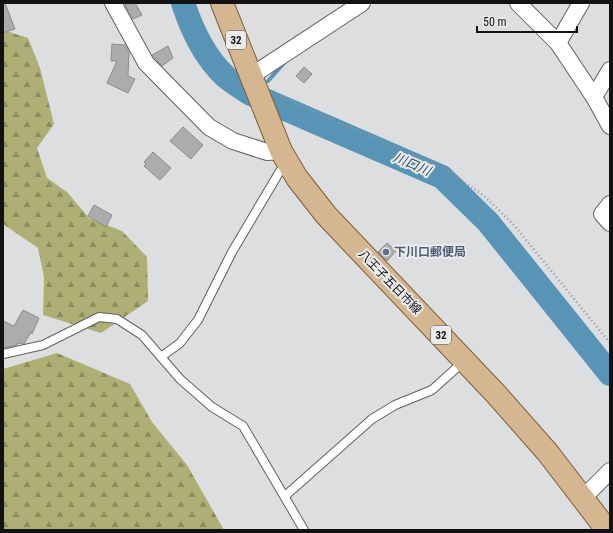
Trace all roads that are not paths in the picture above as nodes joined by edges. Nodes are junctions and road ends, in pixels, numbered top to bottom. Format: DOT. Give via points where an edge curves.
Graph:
graph roads {
  1 [pos="113,3"];
  2 [pos="222,3"];
  3 [pos="362,3"];
  4 [pos="518,3"];
  5 [pos="581,3"];
  6 [pos="558,42"];
  7 [pos="610,70"];
  8 [pos="251,76"];
  9 [pos="594,97"];
  10 [pos="610,126"];
  11 [pos="282,152"];
  12 [pos="610,204"];
  13 [pos="610,223"];
  14 [pos="3,354"];
  15 [pos="161,357"];
  16 [pos="465,360"];
  17 [pos="610,471"];
  18 [pos="285,496"];
  19 [pos="583,498"];
  20 [pos="304,530"];
  21 [pos="607,530"];
  1 -- 11 [label="street" via="146,63 209,127 233,140 267,152"];
  2 -- 8 [label="main road, 八王子五日市線 / 32"];
  3 -- 8 [label="street"];
  4 -- 6 [label="street"];
  5 -- 6 [label="street"];
  6 -- 9 [label="street"];
  7 -- 9 [label="street"];
  8 -- 11 [label="main road, 八王子五日市線 / 32"];
  9 -- 10 [label="street"];
  11 -- 15 [label="lane" via="280,171 232,252 198,320 180,343"];
  11 -- 16 [label="main road, 八王子五日市線 / 32" via="303,187 326,215"];
  12 -- 13 [label="street" via="602,214"];
  14 -- 15 [label="lane" via="43,345 99,317 117,319 142,335"];
  15 -- 18 [label="lane" via="180,379 212,407 243,426"];
  16 -- 18 [label="lane" via="432,390 395,405 372,419"];
  16 -- 19 [label="main road, 八王子五日市線 / 32" via="538,441"];
  17 -- 19 [label="street"];
  18 -- 20 [label="lane"];
  19 -- 21 [label="main road, 八王子五日市線 / 32"];
}
